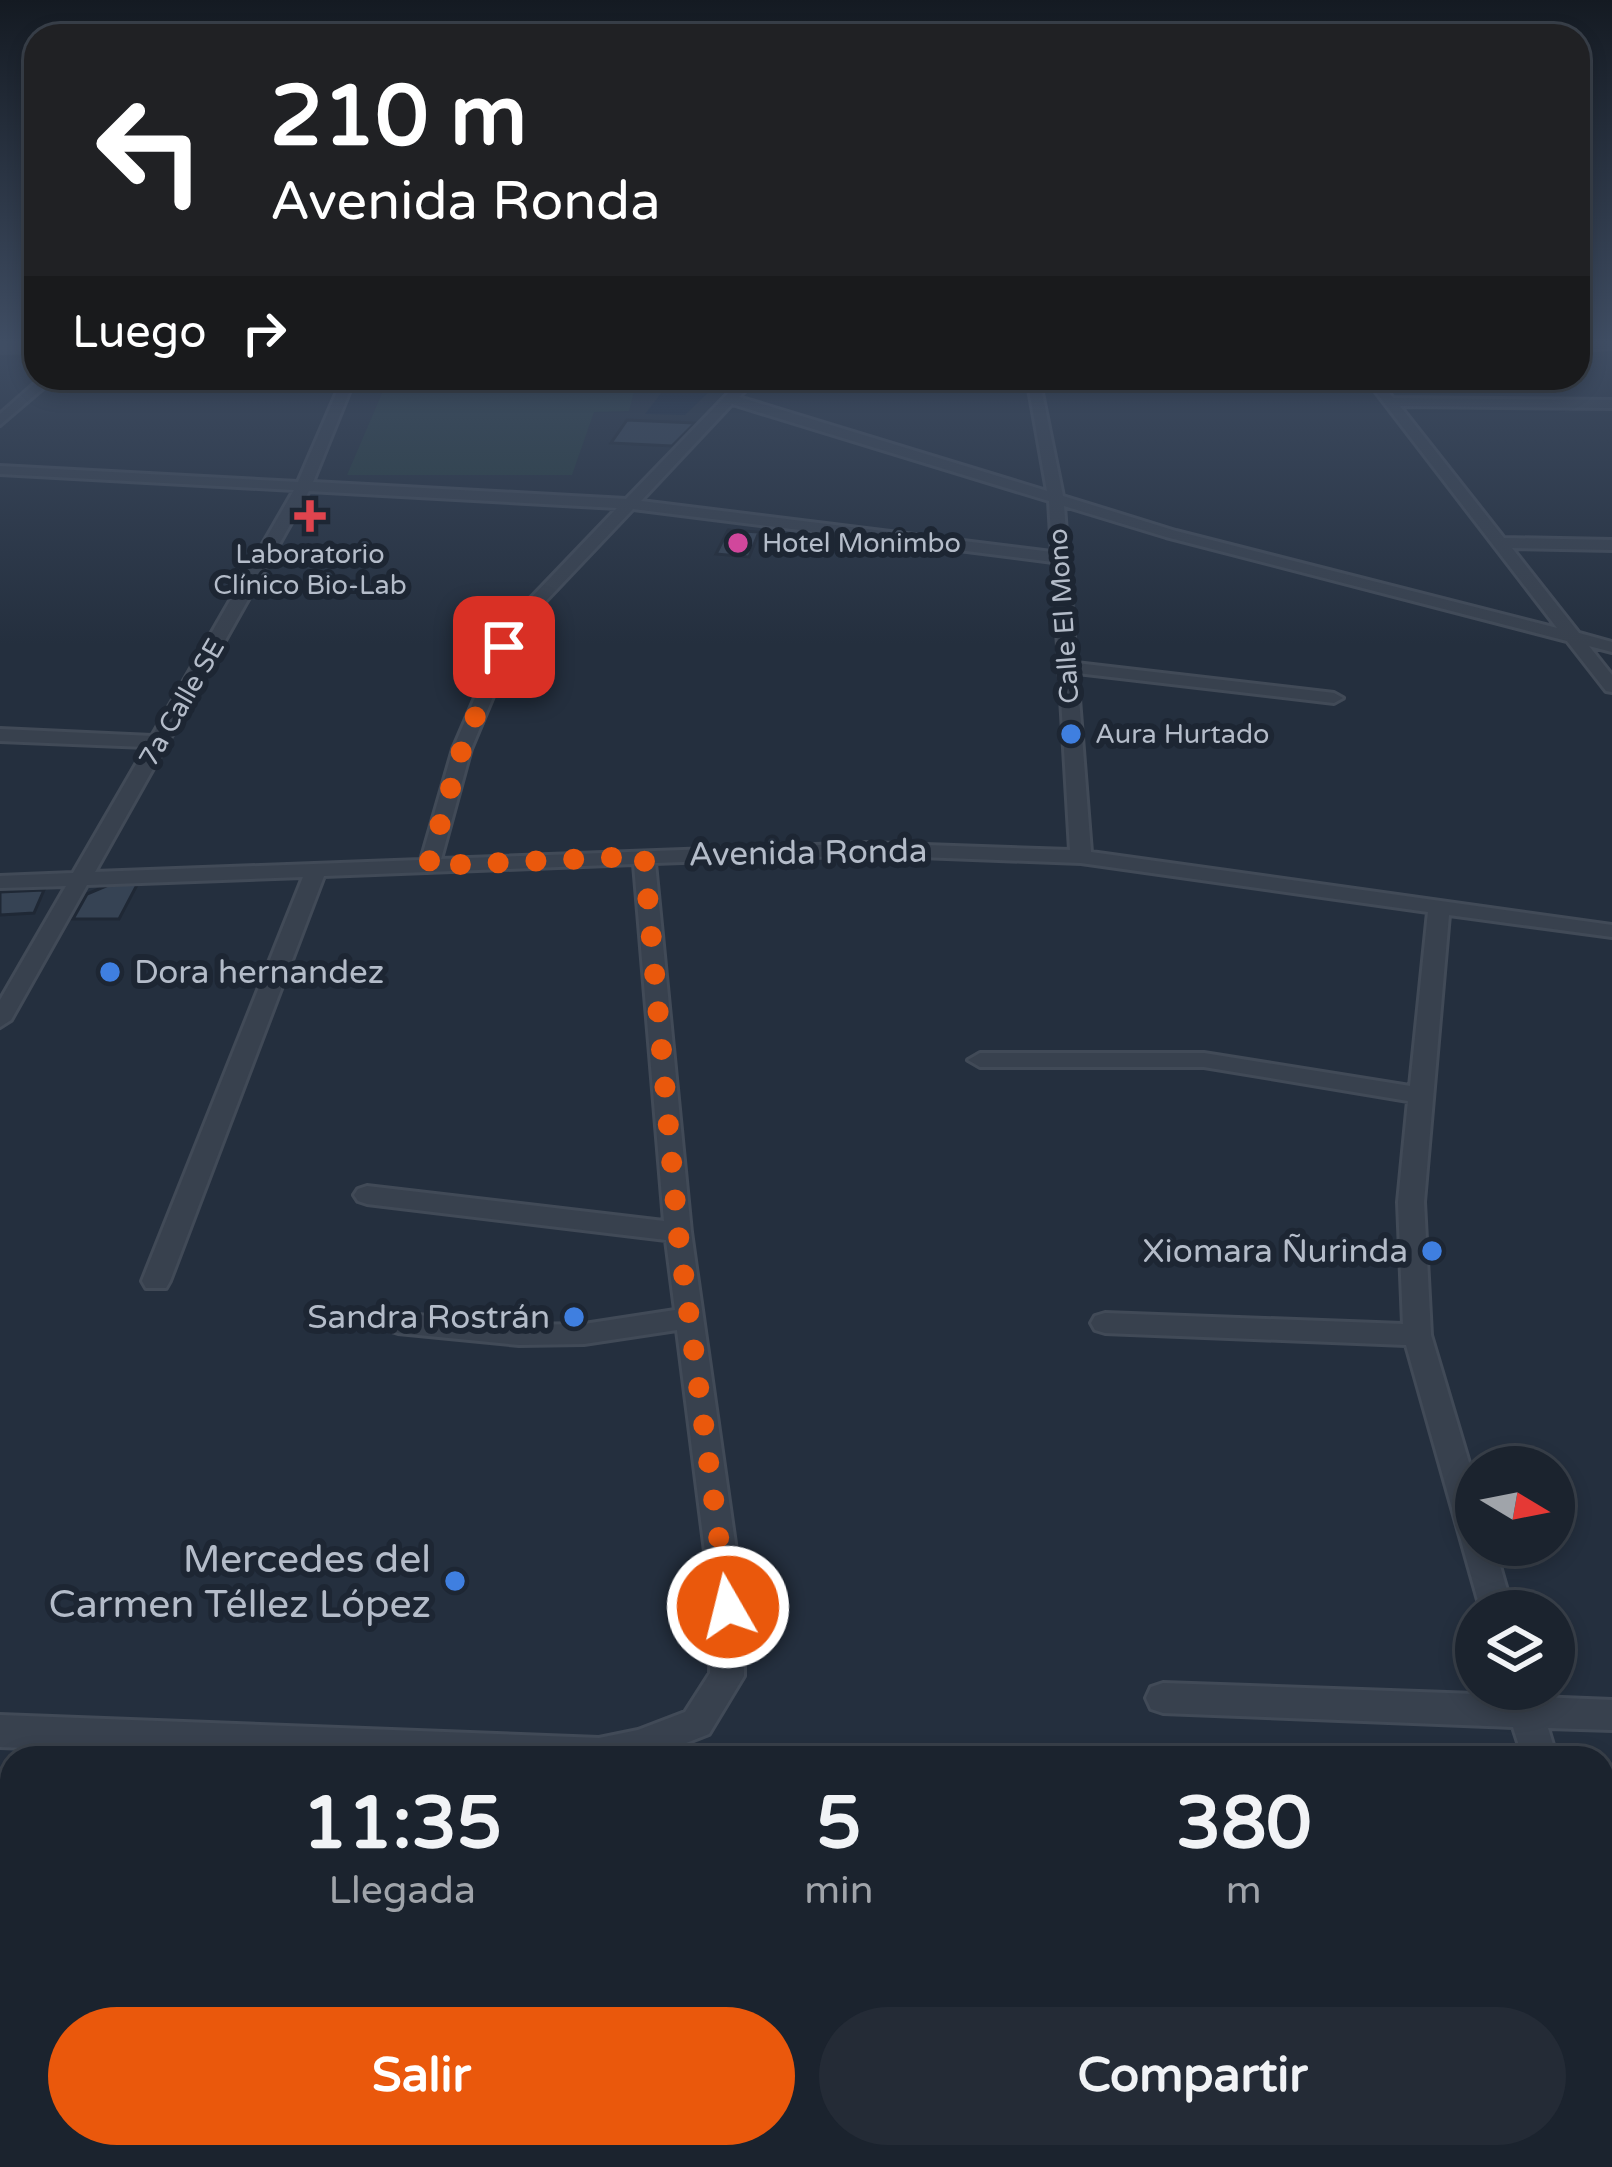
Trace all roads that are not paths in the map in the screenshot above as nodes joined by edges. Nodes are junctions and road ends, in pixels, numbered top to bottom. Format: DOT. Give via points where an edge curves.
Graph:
graph roads {
  1 [pos="323,441"];
  2 [pos="693,441"];
  3 [pos="867,441"];
  4 [pos="1045,441"];
  5 [pos="1422,441"];
  6 [pos="0,470"];
  7 [pos="303,488"];
  8 [pos="1056,499"];
  9 [pos="632,504"];
  10 [pos="1501,543"];
  11 [pos="1612,545"];
  12 [pos="1060,558"];
  13 [pos="1576,638"];
  14 [pos="1612,647"];
  15 [pos="1067,667"];
  16 [pos="1612,687"];
  17 [pos="1334,698"];
  18 [pos="0,735"];
  19 [pos="159,742"];
  20 [pos="644,856"];
  21 [pos="1081,857"];
  22 [pos="428,866"];
  23 [pos="316,870"];
  24 [pos="82,878"];
  25 [pos="0,882"];
  26 [pos="1439,904"];
  27 [pos="1612,931"];
  28 [pos="0,1020"];
  29 [pos="980,1060"];
  30 [pos="1420,1095"];
  31 [pos="367,1195"];
  32 [pos="678,1232"];
  33 [pos="156,1281"];
  34 [pos="690,1318"];
  35 [pos="398,1323"];
  36 [pos="1105,1323"];
  37 [pos="1417,1335"];
  38 [pos="1455,1466"];
  39 [pos="1163,1698"];
  40 [pos="1455,1700"];
  41 [pos="1575,1709"];
  42 [pos="1526,1710"];
  43 [pos="1612,1715"];
  44 [pos="0,1731"];
  45 [pos="390,1746"];
  46 [pos="638,1746"];
  47 [pos="1536,1746"];
  1 -- 7 [label="street, 7a Calle SE"];
  2 -- 9 [label="street"];
  3 -- 8 [label="street"];
  4 -- 8 [label="street, Calle El Mono"];
  5 -- 10 [label="street"];
  6 -- 7 [label="street"];
  7 -- 9 [label="street"];
  7 -- 19 [label="street, 7a Calle SE"];
  8 -- 12 [label="street, Calle El Mono"];
  8 -- 13 [label="street"];
  9 -- 12 [label="street"];
  9 -- 22 [label="street" via="515,622 462,749"];
  10 -- 11 [label="street"];
  10 -- 13 [label="street"];
  12 -- 15 [label="street, Calle El Mono"];
  13 -- 14 [label="street"];
  13 -- 16 [label="street"];
  15 -- 17 [label="street"];
  15 -- 21 [label="street, Calle El Mono"];
  18 -- 19 [label="street"];
  19 -- 24 [label="street, 7a Calle SE"];
  20 -- 21 [label="street, Avenida Ronda" via="868,849"];
  20 -- 22 [label="street, Avenida Ronda"];
  20 -- 32 [label="street"];
  21 -- 26 [label="street, Avenida Ronda"];
  22 -- 23 [label="street, Avenida Ronda"];
  23 -- 24 [label="street, Avenida Ronda"];
  23 -- 33 [label="street"];
  24 -- 25 [label="street, Avenida Ronda"];
  24 -- 28 [label="street, 7a Calle SE"];
  26 -- 27 [label="street, Avenida Ronda"];
  26 -- 30 [label="street"];
  29 -- 30 [label="street" via="1204,1060"];
  30 -- 37 [label="street" via="1411,1202"];
  31 -- 32 [label="street"];
  32 -- 34 [label="street"];
  34 -- 35 [label="street" via="584,1334"];
  34 -- 46 [label="street" via="728,1607 727,1676 697,1723"];
  36 -- 37 [label="street"];
  37 -- 38 [label="street"];
  39 -- 40 [label="street"];
  41 -- 43 [label="street"];
  42 -- 47 [label="street"];
  44 -- 45 [label="street"];
}
